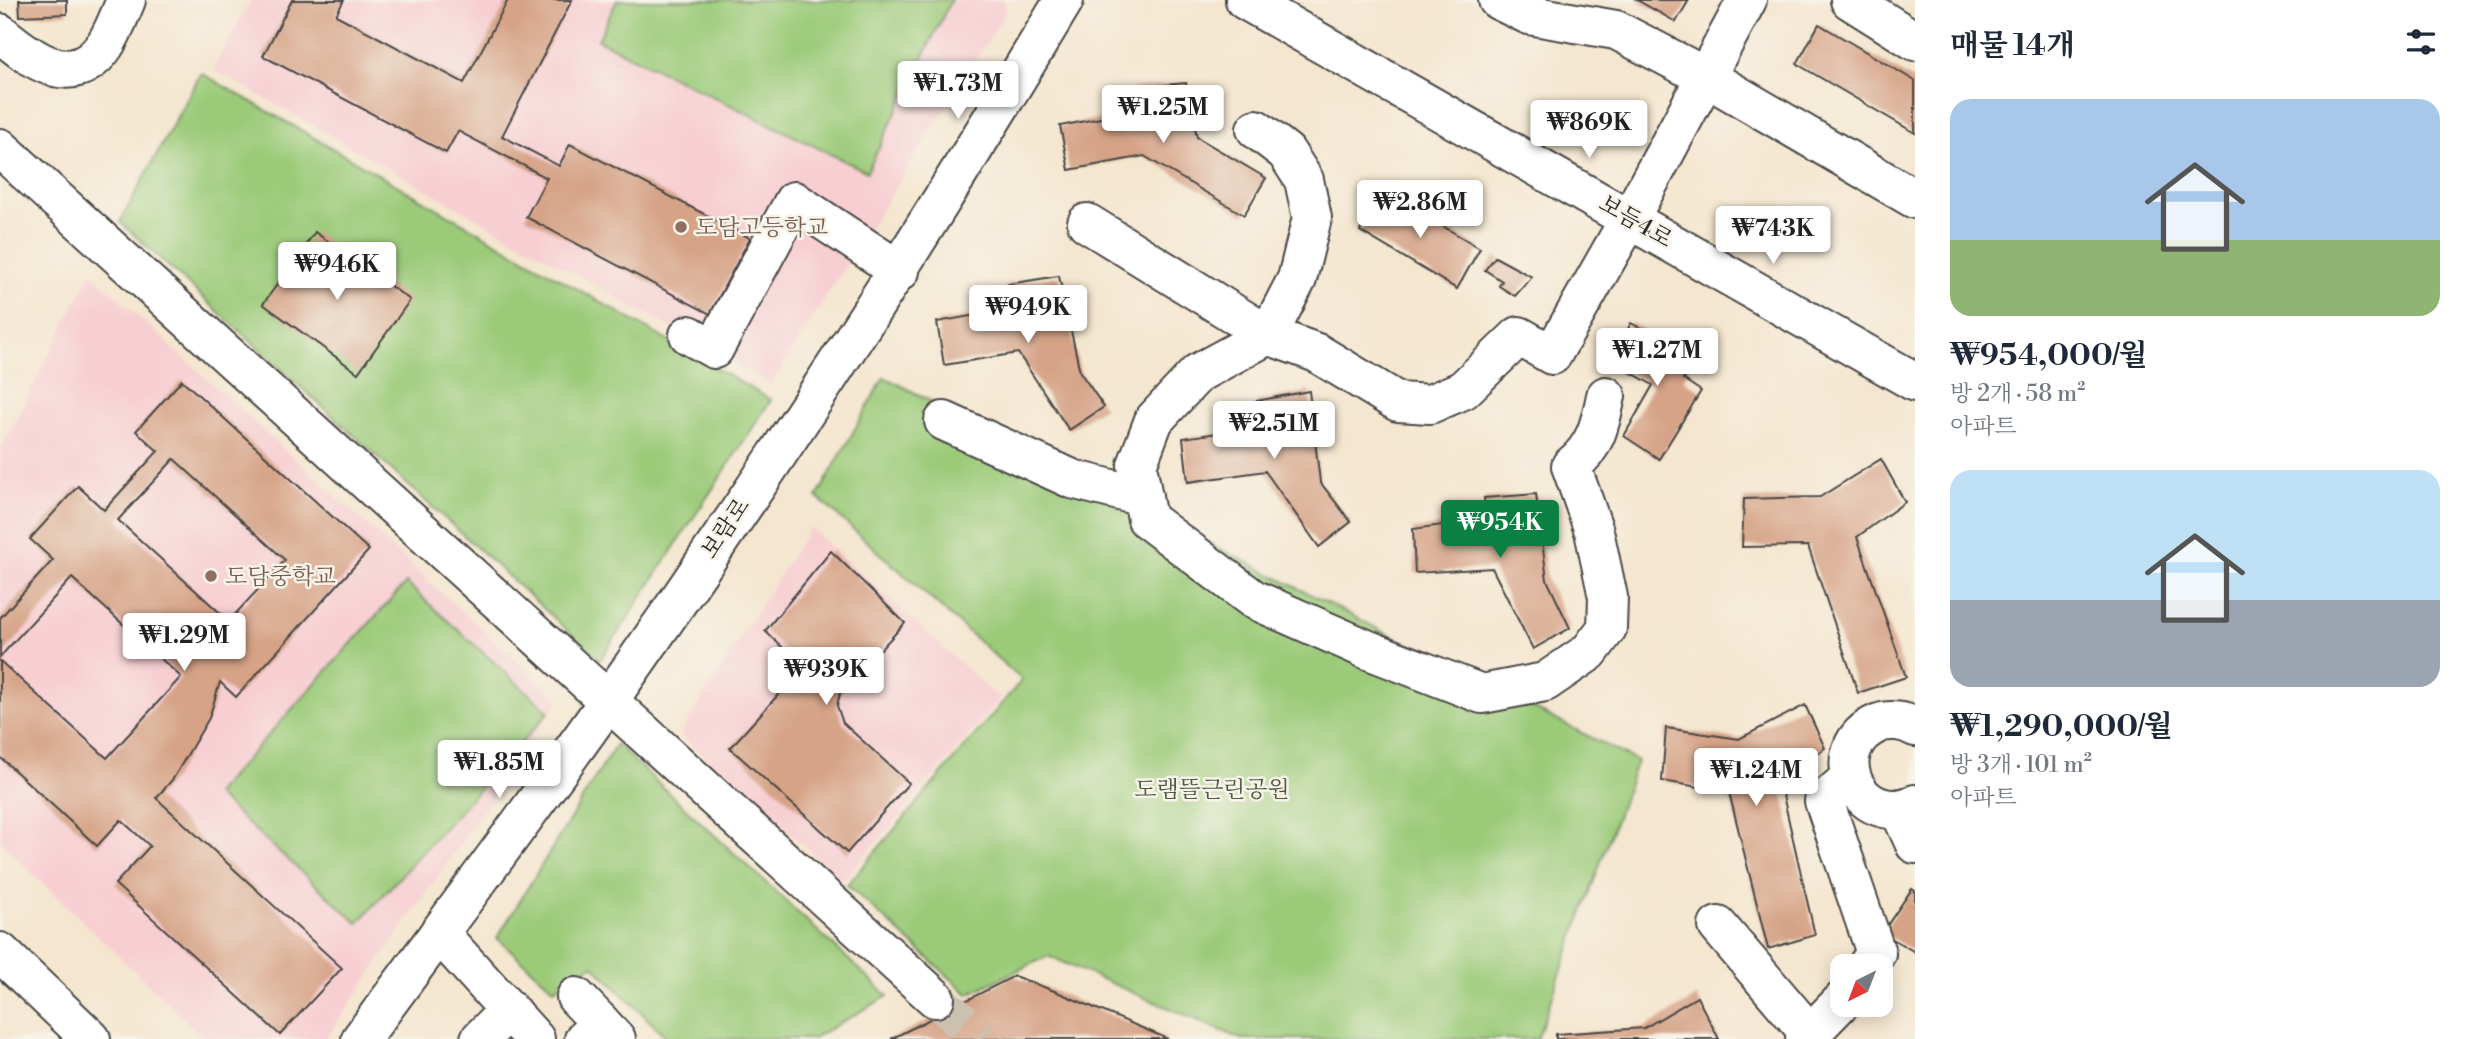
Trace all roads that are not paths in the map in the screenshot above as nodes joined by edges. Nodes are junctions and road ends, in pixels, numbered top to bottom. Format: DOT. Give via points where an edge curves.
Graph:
graph roads {
  1 [pos="126,0"];
  2 [pos="1063,0"];
  3 [pos="1245,0"];
  4 [pos="1498,0"];
  5 [pos="1747,0"];
  6 [pos="1872,6"];
  7 [pos="0,33"];
  8 [pos="1915,41"];
  9 [pos="1706,77"];
  10 [pos="1256,129"];
  11 [pos="0,148"];
  12 [pos="1915,199"];
  13 [pos="1630,218"];
  14 [pos="1087,223"];
  15 [pos="900,271"];
  16 [pos="689,335"];
  17 [pos="1268,335"];
  18 [pos="1915,382"];
  19 [pos="1606,396"];
  20 [pos="944,421"];
  21 [pos="1143,497"];
  22 [pos="607,702"];
  23 [pos="1914,723"];
  24 [pos="1851,777"];
  25 [pos="1907,806"];
  26 [pos="1915,844"];
  27 [pos="1718,926"];
  28 [pos="439,933"];
  29 [pos="0,952"];
  30 [pos="1875,954"];
  31 [pos="935,998"];
  32 [pos="509,1010"];
  33 [pos="1830,1013"];
  34 [pos="1808,1036"];
  35 [pos="91,1039"];
  36 [pos="361,1039"];
  37 [pos="480,1039"];
  38 [pos="535,1039"];
  1 -- 7 [label="street" via="105,46 83,65 55,70 29,58"];
  2 -- 15 [label="street, 보람로"];
  3 -- 13 [label="street, 보듬4로"];
  4 -- 9 [label="street" via="1529,15 1616,30"];
  5 -- 9 [label="street"];
  6 -- 8 [label="street"];
  9 -- 12 [label="street"];
  9 -- 13 [label="street"];
  10 -- 17 [label="street" via="1286,152 1304,180 1312,218 1297,279"];
  11 -- 22 [label="street"];
  13 -- 17 [label="street" via="1552,355 1519,336 1463,390 1430,404 1398,402 1317,353"];
  13 -- 18 [label="street, 보듬4로"];
  14 -- 17 [label="street"];
  15 -- 16 [label="street" via="794,201 714,349"];
  15 -- 22 [label="street, 보람로"];
  17 -- 21 [label="street" via="1198,373 1154,420 1137,465"];
  19 -- 21 [label="street" via="1601,424 1588,454 1571,466 1594,531 1608,597 1608,628 1588,652 1545,682 1482,694 1253,599 1147,519"];
  20 -- 21 [label="street" via="1072,479"];
  22 -- 28 [label="street, 보람로"];
  22 -- 31 [label="street"];
  23 -- 24 [label="street" via="1882,722 1868,728 1851,752"];
  24 -- 25 [label="street" via="1871,804"];
  24 -- 30 [label="street" via="1824,800"];
  25 -- 26 [label="street"];
  27 -- 34 [label="street"];
  28 -- 32 [label="street"];
  28 -- 36 [label="street, 보람로"];
  29 -- 35 [label="street"];
  32 -- 37 [label="street"];
  32 -- 38 [label="street"];
  33 -- 34 [label="street"];
}
